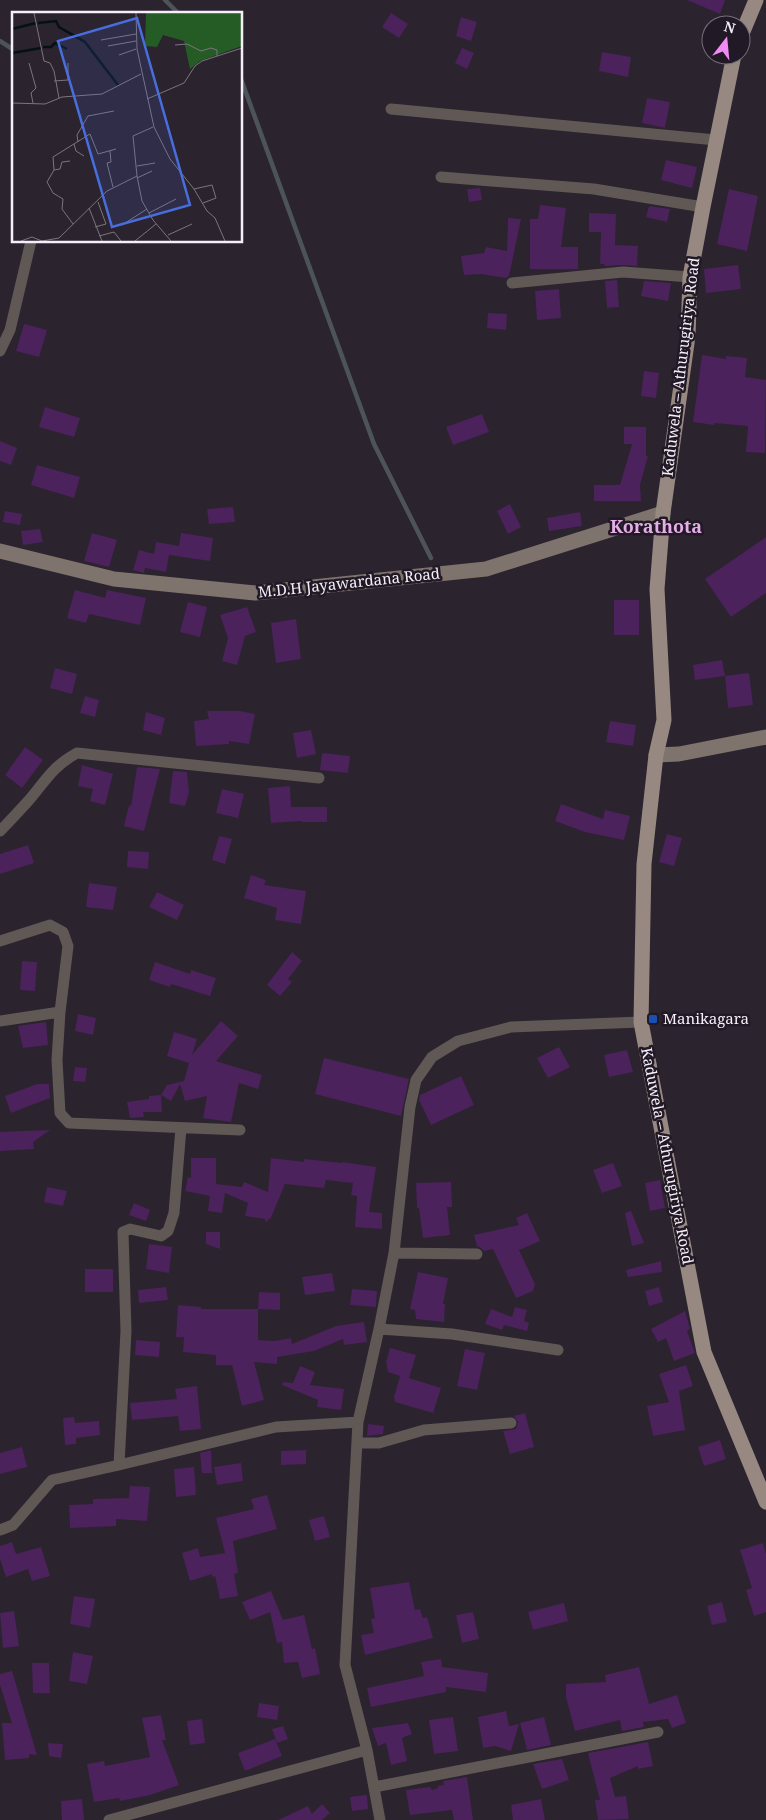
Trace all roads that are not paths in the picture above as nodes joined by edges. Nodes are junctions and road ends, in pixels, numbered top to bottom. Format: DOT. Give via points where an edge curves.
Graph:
graph roads {
  1 [pos="756,0"];
  2 [pos="750,15"];
  3 [pos="732,65"];
  4 [pos="391,109"];
  5 [pos="716,140"];
  6 [pos="441,177"];
  7 [pos="703,207"];
  8 [pos="31,242"];
  9 [pos="690,277"];
  10 [pos="512,283"];
  11 [pos="0,351"];
  12 [pos="663,513"];
  13 [pos="0,551"];
  14 [pos="766,737"];
  15 [pos="656,755"];
  16 [pos="319,778"];
  17 [pos="0,831"];
  18 [pos="0,941"];
  19 [pos="60,1012"];
  20 [pos="0,1022"];
  21 [pos="641,1022"];
  22 [pos="181,1128"];
  23 [pos="240,1130"];
  24 [pos="394,1253"];
  25 [pos="477,1254"];
  26 [pos="380,1328"];
  27 [pos="558,1350"];
  28 [pos="358,1422"];
  29 [pos="511,1423"];
  30 [pos="357,1443"];
  31 [pos="119,1465"];
  32 [pos="766,1502"];
  33 [pos="0,1530"];
  34 [pos="658,1732"];
  35 [pos="367,1750"];
  36 [pos="374,1787"];
  37 [pos="109,1820"];
  38 [pos="380,1820"];
  1 -- 2 [label="main road"];
  3 -- 5 [label="main road, Kaduwela – Athurugiriya Road"];
  4 -- 5 [label="street"];
  5 -- 7 [label="main road, Kaduwela – Athurugiriya Road"];
  6 -- 7 [label="street" via="594,189"];
  7 -- 9 [label="main road, Kaduwela – Athurugiriya Road"];
  8 -- 11 [label="street" via="10,330"];
  9 -- 10 [label="street" via="623,272"];
  9 -- 12 [label="main road, Kaduwela – Athurugiriya Road" via="688,336"];
  12 -- 13 [label="street, M.D.H Jayawardana Road" via="486,569 255,593 114,579"];
  12 -- 15 [label="main road, Kaduwela – Athurugiriya Road" via="656,589 664,720"];
  14 -- 15 [label="street" via="678,754"];
  15 -- 21 [label="main road, Kaduwela – Athurugiriya Road" via="644,864"];
  16 -- 17 [label="street" via="77,753 52,770"];
  18 -- 19 [label="street" via="50,925 63,932 68,946"];
  19 -- 20 [label="street"];
  19 -- 22 [label="street" via="57,1060 60,1113 69,1123"];
  21 -- 24 [label="street" via="511,1027 458,1041 432,1057 416,1080 410,1108"];
  21 -- 32 [label="main road, Kaduwela – Athurugiriya Road" via="704,1352"];
  22 -- 23 [label="street"];
  22 -- 31 [label="street" via="174,1213 168,1231 161,1236 130,1229 123,1232 126,1331"];
  24 -- 25 [label="street"];
  24 -- 26 [label="street"];
  26 -- 27 [label="street" via="452,1334"];
  26 -- 28 [label="street"];
  28 -- 30 [label="street"];
  28 -- 31 [label="street" via="276,1427"];
  29 -- 30 [label="street" via="424,1430 379,1443"];
  30 -- 35 [label="street" via="345,1665"];
  31 -- 33 [label="street" via="52,1480 13,1525"];
  34 -- 36 [label="street"];
  35 -- 36 [label="street"];
  35 -- 37 [label="street"];
  36 -- 38 [label="street"];
}
